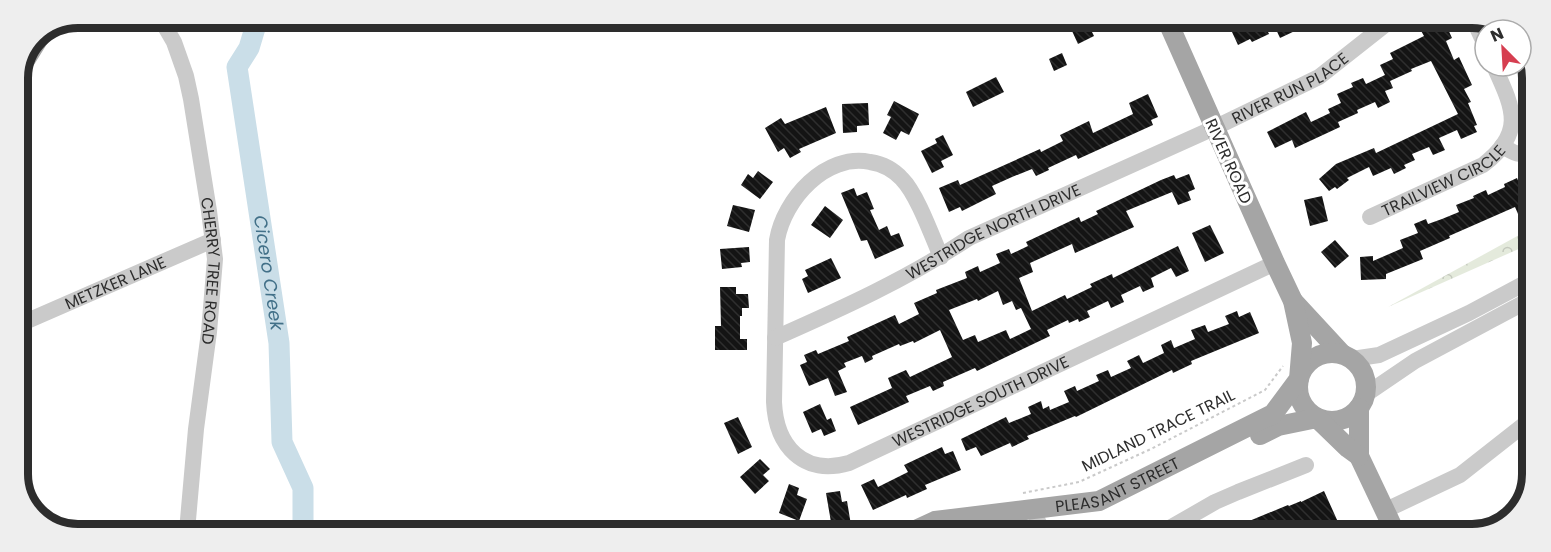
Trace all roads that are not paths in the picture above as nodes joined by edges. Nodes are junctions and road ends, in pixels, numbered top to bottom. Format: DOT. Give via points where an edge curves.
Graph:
graph roads {
  1 [pos="166,28"];
  2 [pos="1170,28"];
  3 [pos="1381,28"];
  4 [pos="1500,78"];
  5 [pos="1513,118"];
  6 [pos="1522,122"];
  7 [pos="1214,128"];
  8 [pos="1502,146"];
  9 [pos="1522,154"];
  10 [pos="1370,217"];
  11 [pos="213,240"];
  12 [pos="941,257"];
  13 [pos="1275,263"];
  14 [pos="1522,285"];
  15 [pos="1293,301"];
  16 [pos="1522,304"];
  17 [pos="29,320"];
  18 [pos="775,338"];
  19 [pos="1347,356"];
  20 [pos="1299,379"];
  21 [pos="1362,402"];
  22 [pos="1317,418"];
  23 [pos="1522,426"];
  24 [pos="1359,456"];
  25 [pos="1306,465"];
  26 [pos="1386,510"];
  27 [pos="1039,520"];
  28 [pos="188,524"];
  29 [pos="924,524"];
  30 [pos="1004,524"];
  31 [pos="1177,524"];
  32 [pos="1392,524"];
  1 -- 11 [label="street, CHERRY TREE ROAD" via="174,42 191,99"];
  2 -- 7 [label="main road, RIVER ROAD"];
  3 -- 7 [label="street, RIVER RUN PLACE" via="1318,77"];
  4 -- 5 [label="street, TRAILVIEW CIRCLE"];
  5 -- 6 [label="street"];
  5 -- 8 [label="street, TRAILVIEW CIRCLE"];
  7 -- 12 [label="street, WESTRIDGE NORTH DRIVE" via="969,238"];
  7 -- 13 [label="main road, RIVER ROAD"];
  8 -- 9 [label="street"];
  8 -- 10 [label="street, TRAILVIEW CIRCLE" via="1483,165"];
  11 -- 17 [label="street, METZKER LANE"];
  11 -- 28 [label="street, CHERRY TREE ROAD" via="209,332"];
  12 -- 18 [label="street, WESTRIDGE NORTH DRIVE" via="870,296"];
  12 -- 18 [label="street, WESTRIDGE SOUTH DRIVE" via="912,192 891,169 862,160 834,165 811,181 779,226"];
  13 -- 15 [label="main road, RIVER ROAD"];
  13 -- 18 [label="street, WESTRIDGE SOUTH DRIVE" via="836,467 799,458 778,431 774,417"];
  14 -- 19 [label="street" via="1379,355"];
  15 -- 19 [label="main road, RIVER ROAD"];
  15 -- 20 [label="main road, RIVER ROAD" via="1302,343 1296,355"];
  16 -- 21 [label="street" via="1415,361"];
  19 -- 20 [label="main road" via="1320,355 1310,360"];
  19 -- 21 [label="main road" via="1364,376"];
  20 -- 22 [label="main road" via="1300,401"];
  20 -- 27 [label="main road, PLEASANT STREET" via="1273,414 1253,425 1099,501"];
  21 -- 22 [label="main road" via="1350,416 1339,420"];
  21 -- 24 [label="main road"];
  22 -- 24 [label="main road"];
  22 -- 27 [label="main road, PLEASANT STREET" via="1278,426 1103,512"];
  23 -- 26 [label="street" via="1460,475"];
  24 -- 26 [label="main road"];
  25 -- 31 [label="street" via="1215,502"];
  26 -- 32 [label="main road"];
  27 -- 29 [label="main road, PLEASANT STREET"];
  27 -- 30 [label="main road, PLEASANT STREET"];
}
